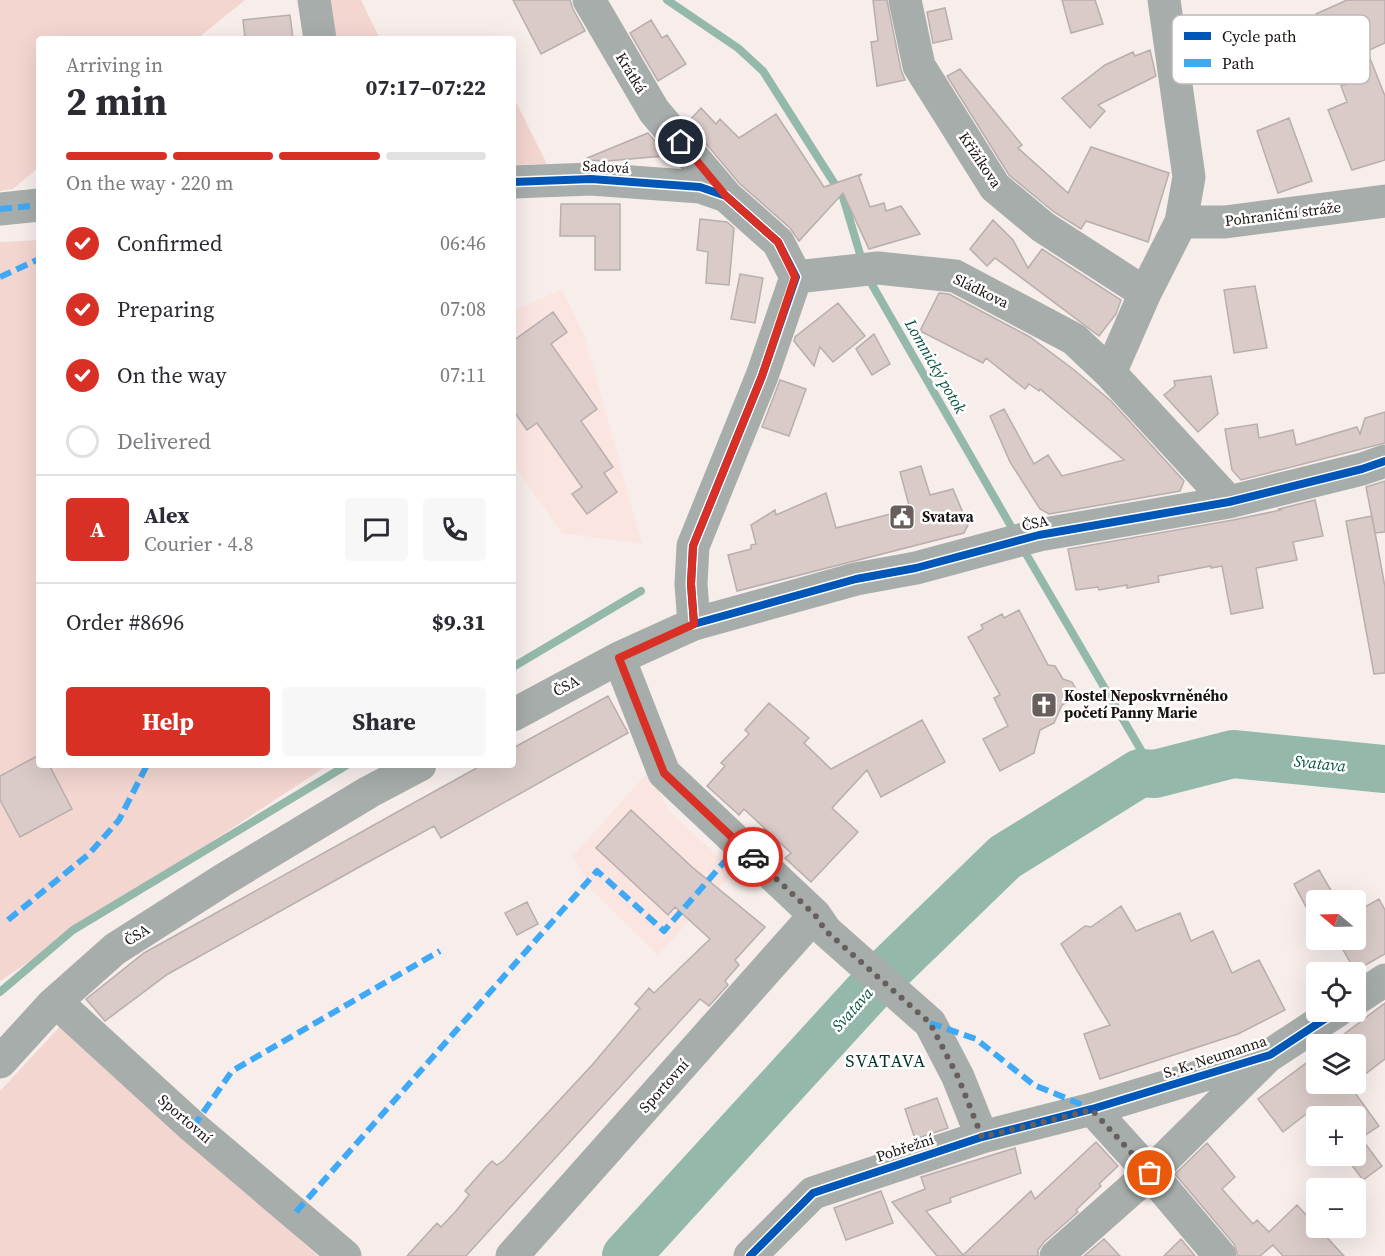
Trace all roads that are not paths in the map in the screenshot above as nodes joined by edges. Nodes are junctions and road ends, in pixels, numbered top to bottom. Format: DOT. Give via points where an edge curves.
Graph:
graph roads {
  1 [pos="314,0"];
  2 [pos="589,0"];
  3 [pos="905,0"];
  4 [pos="1164,0"];
  5 [pos="320,36"];
  6 [pos="1172,57"];
  7 [pos="1176,84"];
  8 [pos="516,182"];
  9 [pos="726,196"];
  10 [pos="1385,201"];
  11 [pos="36,205"];
  12 [pos="0,210"];
  13 [pos="1181,222"];
  14 [pos="795,277"];
  15 [pos="1145,293"];
  16 [pos="1110,373"];
  17 [pos="1385,461"];
  18 [pos="1229,502"];
  19 [pos="694,624"];
  20 [pos="619,658"];
  21 [pos="516,713"];
  22 [pos="415,768"];
  23 [pos="820,923"];
  24 [pos="1385,980"];
  25 [pos="1366,992"];
  26 [pos="53,1004"];
  27 [pos="1320,1022"];
  28 [pos="1270,1055"];
  29 [pos="0,1062"];
  30 [pos="1092,1110"];
  31 [pos="982,1137"];
  32 [pos="1150,1173"];
  33 [pos="345,1256"];
  34 [pos="512,1256"];
  35 [pos="750,1256"];
  36 [pos="1056,1256"];
  37 [pos="1220,1256"];
  1 -- 5 [label="street"];
  2 -- 9 [label="street, Krátká" via="654,111"];
  3 -- 15 [label="street, Křižíkova" via="919,66 995,187 1043,227"];
  4 -- 6 [label="street"];
  7 -- 13 [label="street" via="1189,177"];
  8 -- 9 [label="street, Sadová" via="591,179 700,187"];
  9 -- 14 [label="street, Sadová" via="778,242"];
  10 -- 13 [label="street, Pohraniční stráže" via="1225,222"];
  11 -- 12 [label="street"];
  13 -- 15 [label="street"];
  14 -- 16 [label="street, Sládkova" via="878,268 955,276 1074,339"];
  14 -- 19 [label="street" via="762,376 693,546"];
  15 -- 16 [label="street"];
  16 -- 18 [label="street, Sládkova"];
  17 -- 18 [label="street, ČSA"];
  18 -- 19 [label="street, ČSA" via="1003,544"];
  19 -- 20 [label="street, ČSA"];
  20 -- 21 [label="street, ČSA"];
  20 -- 23 [label="street" via="664,773"];
  22 -- 26 [label="street, ČSA" via="114,949"];
  23 -- 31 [label="street" via="930,1023 958,1077"];
  23 -- 34 [label="street, Sportovní"];
  24 -- 25 [label="street"];
  26 -- 29 [label="street, ČSA"];
  26 -- 33 [label="street, Sportovní" via="65,1010"];
  27 -- 28 [label="street, S. K. Neumanna"];
  28 -- 30 [label="street, S. K. Neumanna"];
  28 -- 32 [label="street, S. K. Neumanna"];
  30 -- 31 [label="street, Pobřežní"];
  30 -- 32 [label="street"];
  31 -- 35 [label="street, Pobřežní" via="813,1193"];
  32 -- 36 [label="street, S. K. Neumanna"];
  32 -- 37 [label="street"];
}
